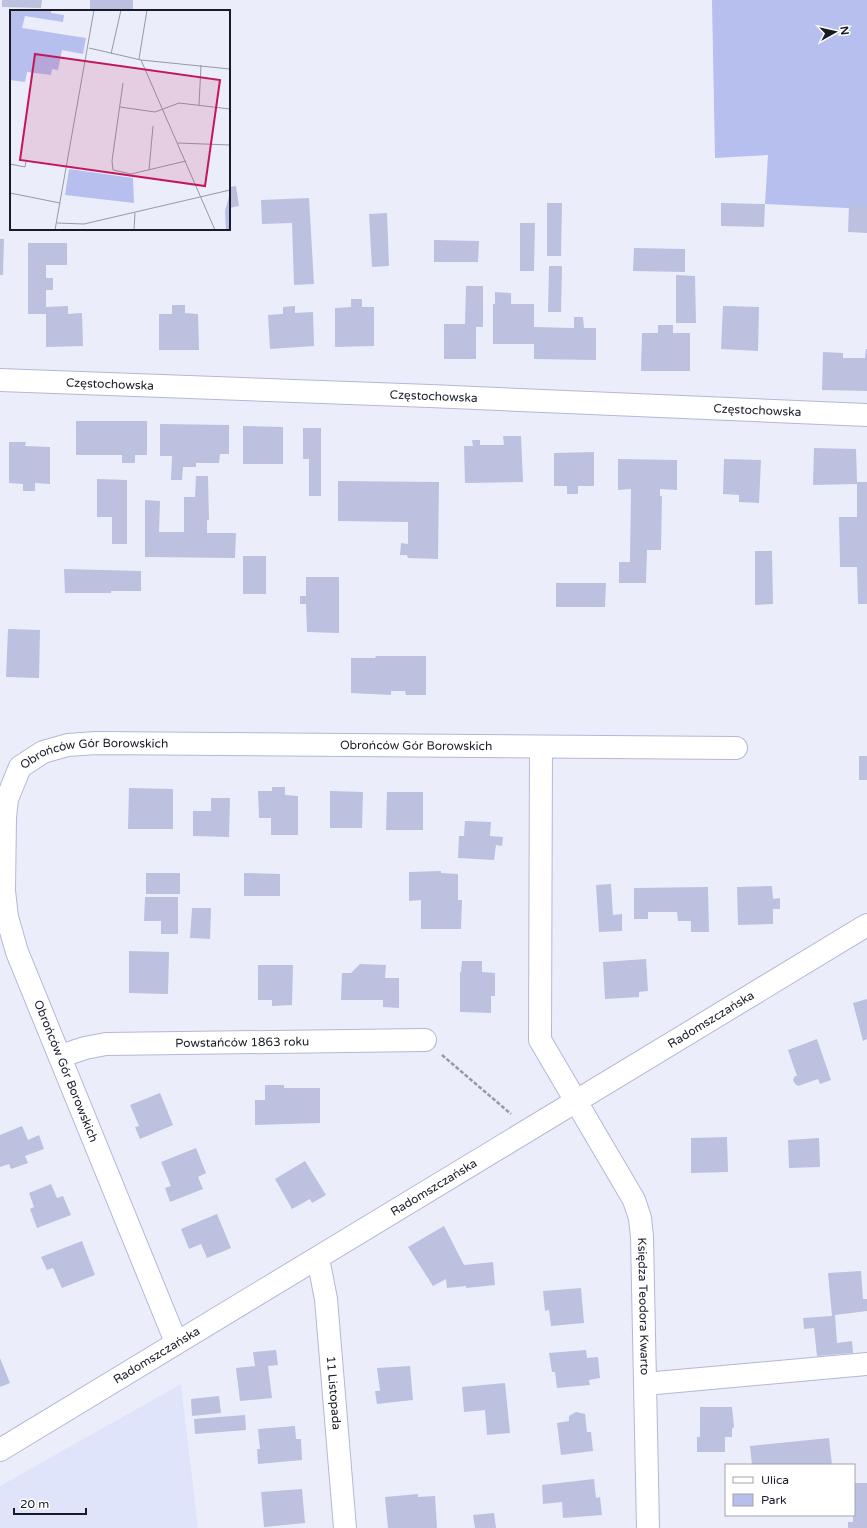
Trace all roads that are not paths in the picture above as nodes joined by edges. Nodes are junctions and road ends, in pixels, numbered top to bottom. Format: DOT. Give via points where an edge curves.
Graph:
graph roads {
  1 [pos="0,380"];
  2 [pos="867,415"];
  3 [pos="541,747"];
  4 [pos="736,748"];
  5 [pos="867,925"];
  6 [pos="426,1040"];
  7 [pos="61,1056"];
  8 [pos="576,1102"];
  9 [pos="318,1258"];
  10 [pos="176,1342"];
  11 [pos="867,1364"];
  12 [pos="645,1384"];
  13 [pos="0,1450"];
  14 [pos="345,1528"];
  15 [pos="648,1528"];
  1 -- 2 [label="street, Częstochowska"];
  3 -- 4 [label="street, Obrońców Gór Borowskich"];
  3 -- 7 [label="street, Obrońców Gór Borowskich" via="96,742 68,745 43,752 20,767 7,800 4,891 7,917 18,952"];
  3 -- 8 [label="street" via="540,1040"];
  5 -- 8 [label="street, Radomszczańska"];
  6 -- 7 [label="street, Powstańców 1863 roku" via="106,1044"];
  7 -- 10 [label="street, Obrońców Gór Borowskich"];
  8 -- 9 [label="street, Radomszczańska"];
  8 -- 12 [label="street, Księdza Teodora Kwarto" via="634,1200 640,1218"];
  9 -- 10 [label="street, Radomszczańska"];
  9 -- 14 [label="street, 11 Listopada" via="326,1299"];
  10 -- 13 [label="street, Radomszczańska"];
  11 -- 12 [label="street"];
  12 -- 15 [label="street, Księdza Teodora Kwarto"];
}
